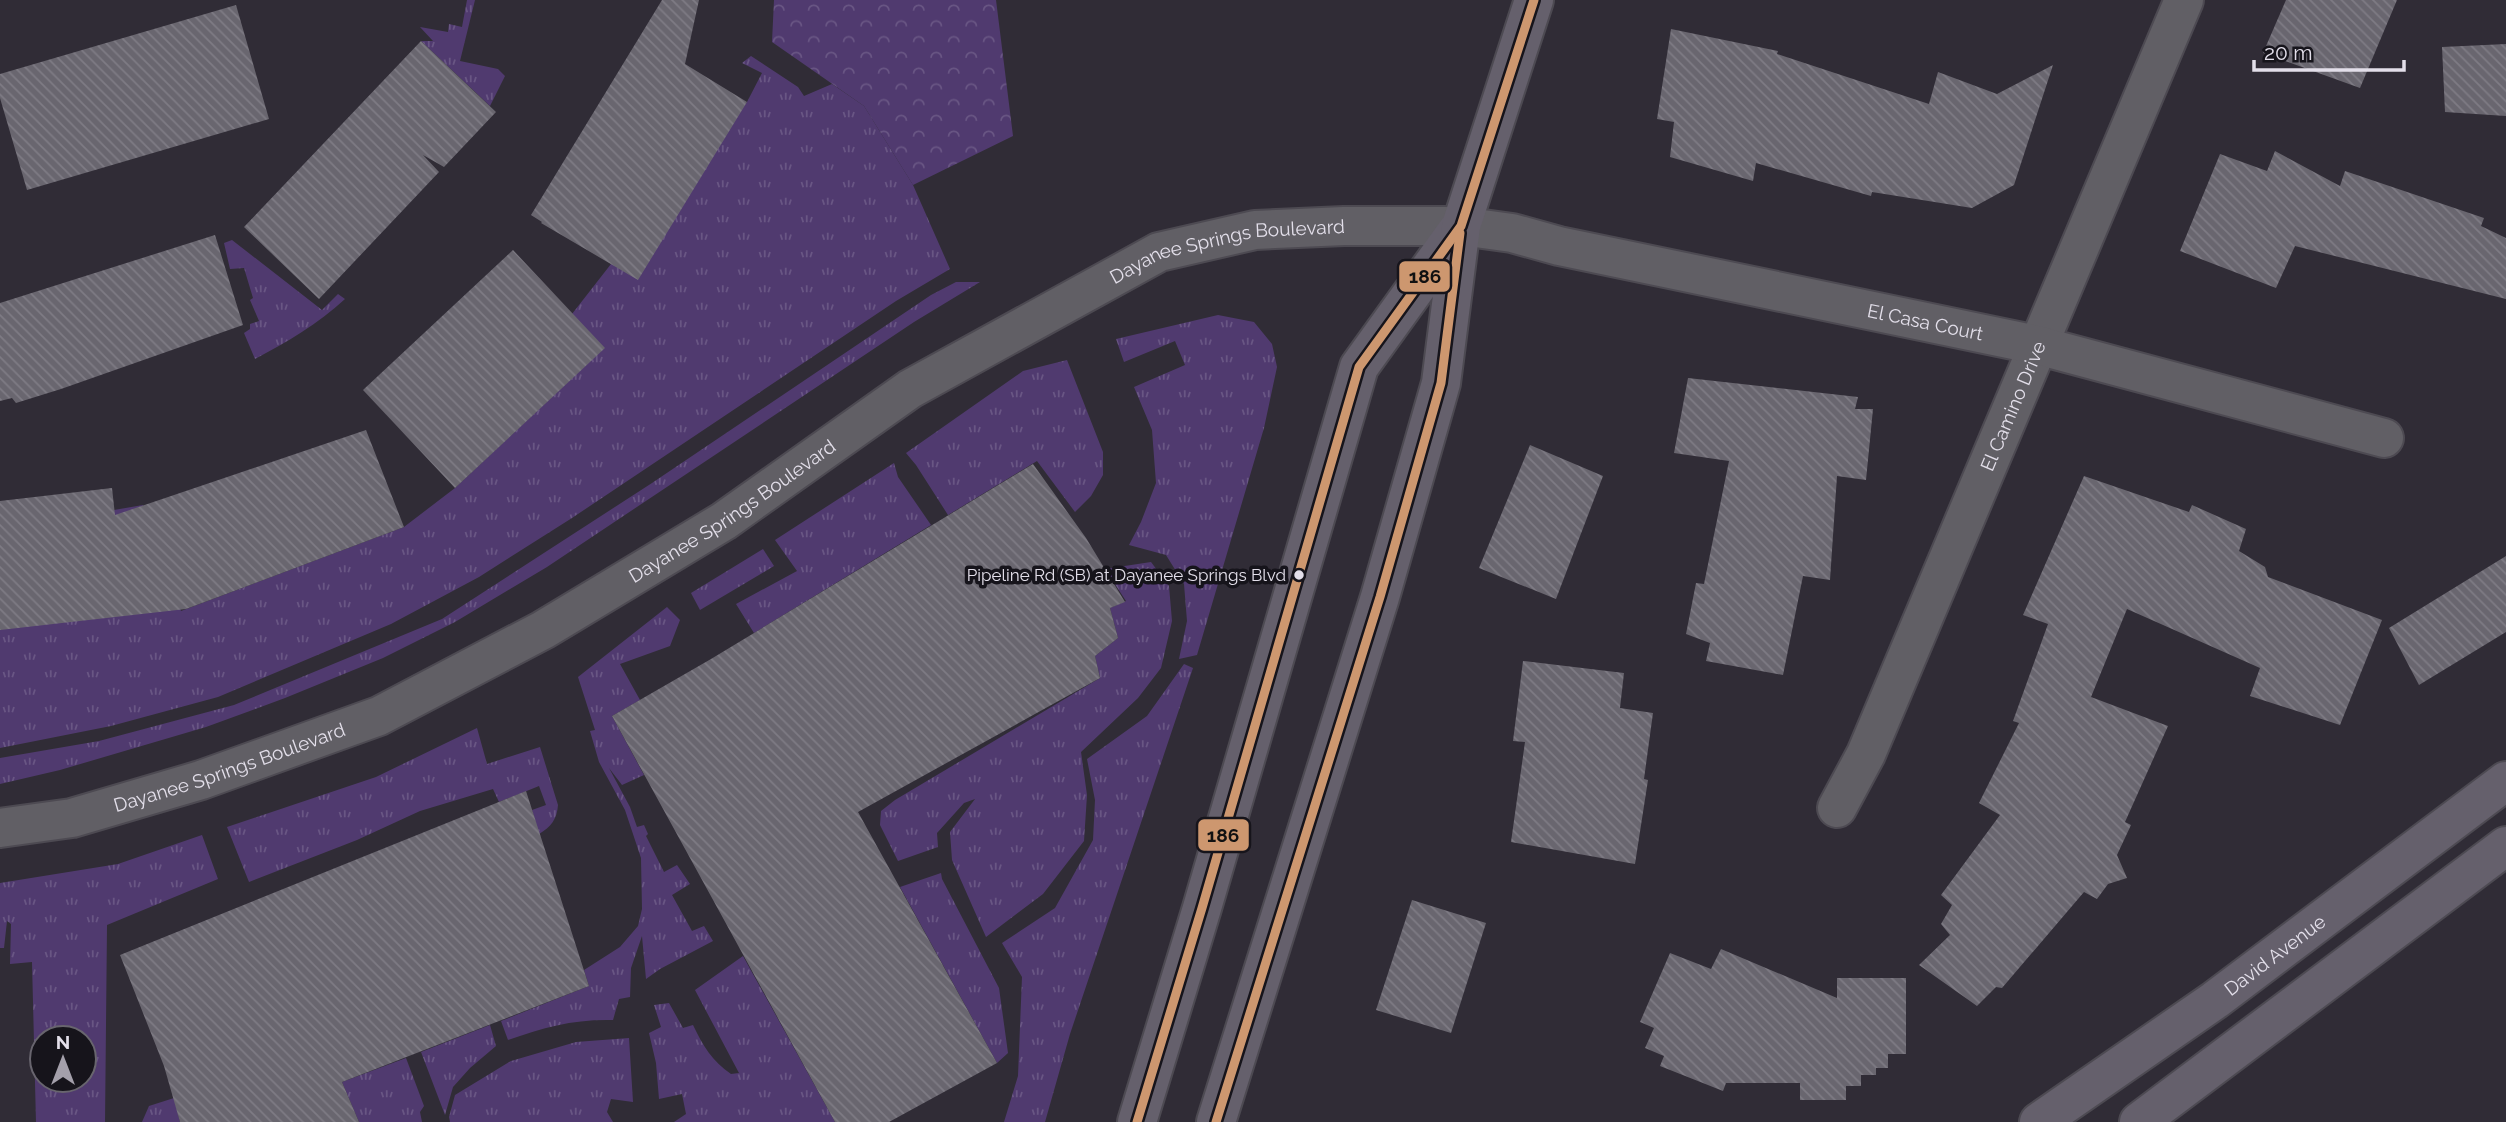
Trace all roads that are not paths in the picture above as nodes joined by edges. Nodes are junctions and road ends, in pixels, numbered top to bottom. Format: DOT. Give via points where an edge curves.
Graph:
graph roads {
  1 [pos="1534,0"];
  2 [pos="2184,0"];
  3 [pos="1461,226"];
  4 [pos="2037,345"];
  5 [pos="2384,439"];
  6 [pos="2506,781"];
  7 [pos="1837,808"];
  8 [pos="0,828"];
  9 [pos="2506,846"];
  10 [pos="1137,1122"];
  11 [pos="1216,1122"];
  12 [pos="2039,1122"];
  13 [pos="2139,1122"];
  1 -- 3 [label="main road"];
  2 -- 4 [label="street, El Camino Drive"];
  3 -- 4 [label="street, El Casa Court"];
  3 -- 8 [label="street, Dayanee Springs Boulevard" via="1255,230 1158,252 910,388 724,521 542,630 379,716 201,780 72,818"];
  3 -- 10 [label="main road" via="1359,367"];
  3 -- 11 [label="main road" via="1441,383 1380,597"];
  4 -- 5 [label="street, El Casa Court"];
  4 -- 7 [label="street, El Camino Drive" via="1866,754"];
  6 -- 12 [label="main road, David Avenue" via="2215,1000"];
  9 -- 13 [label="main road"];
}
